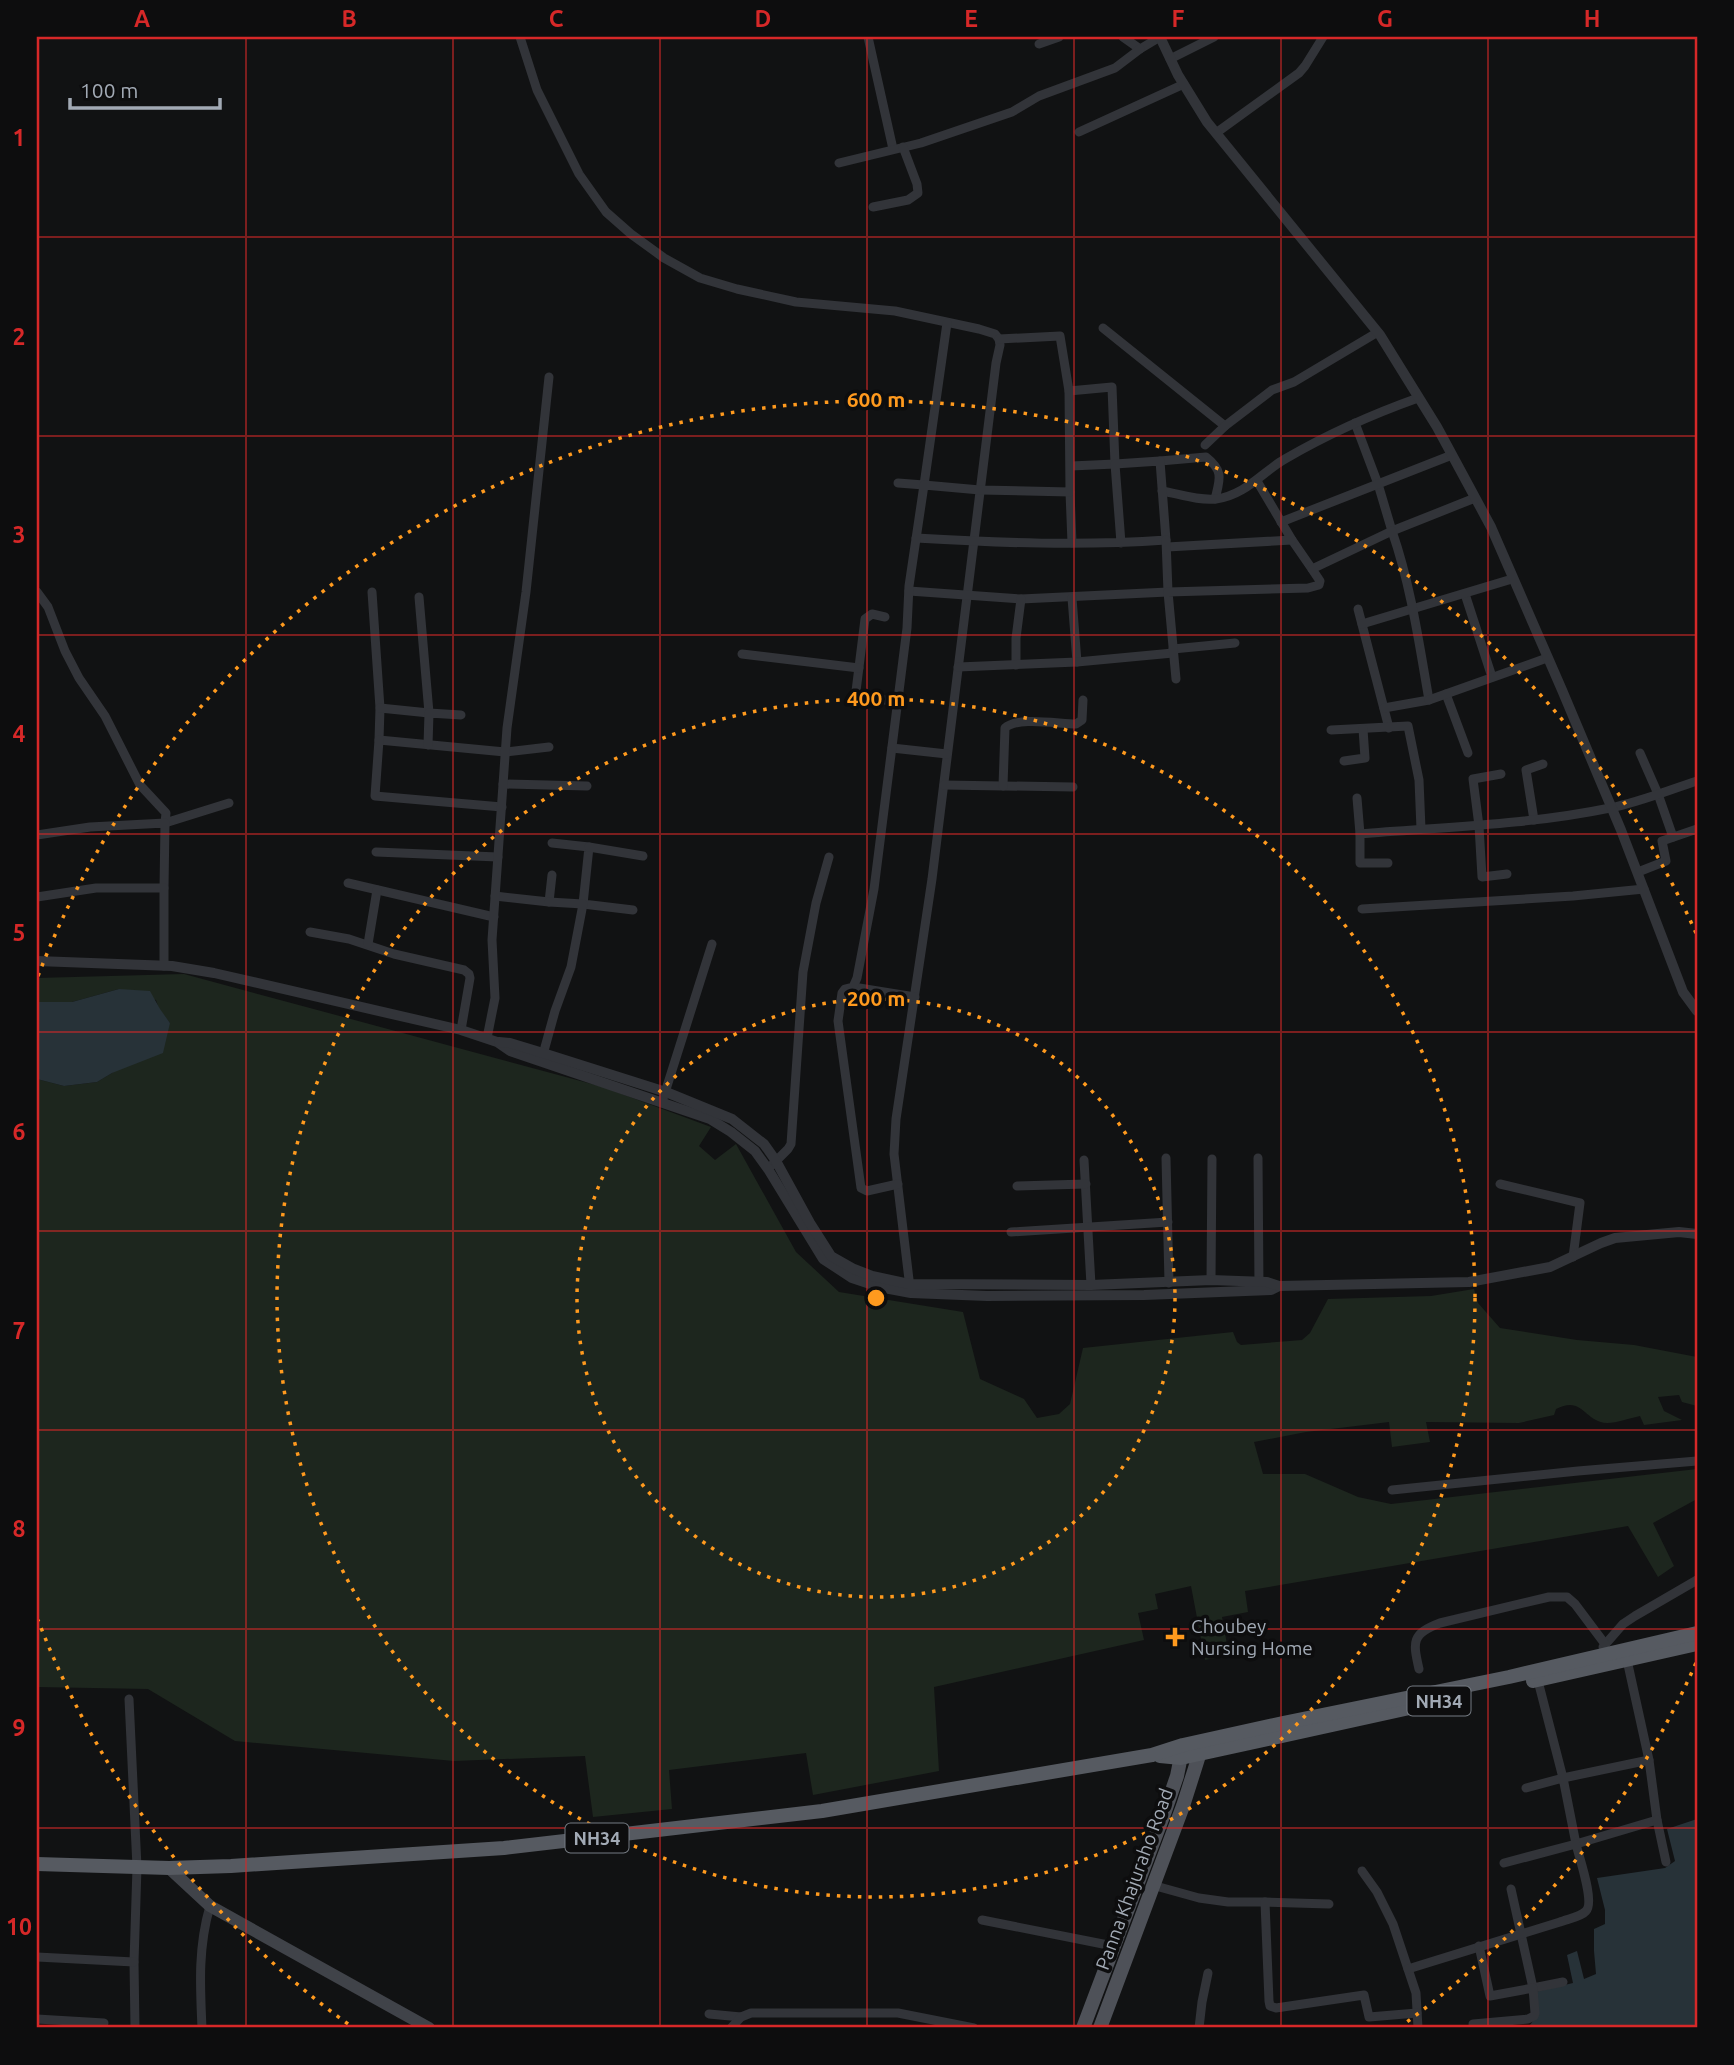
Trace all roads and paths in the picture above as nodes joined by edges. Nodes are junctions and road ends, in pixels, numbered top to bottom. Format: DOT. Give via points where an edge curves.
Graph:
graph roads {
  1 [pos="520,37"];
  2 [pos="868,37"];
  3 [pos="1059,37"];
  4 [pos="1123,37"];
  5 [pos="1160,37"];
  6 [pos="1213,37"];
  7 [pos="1323,37"];
  8 [pos="1039,44"];
  9 [pos="1140,49"];
  10 [pos="1170,59"];
  11 [pos="1184,84"];
  12 [pos="1079,132"];
  13 [pos="1216,134"];
  14 [pos="904,147"];
  15 [pos="893,149"];
  16 [pos="839,163"];
  17 [pos="873,206"];
  18 [pos="947,323"];
  19 [pos="1103,328"];
  20 [pos="1378,332"];
  21 [pos="999,339"];
  22 [pos="549,377"];
  23 [pos="1069,391"];
  24 [pos="1419,398"];
  25 [pos="1355,424"];
  26 [pos="1225,426"];
  27 [pos="1205,445"];
  28 [pos="1452,455"];
  29 [pos="1160,461"];
  30 [pos="1115,464"];
  31 [pos="1071,466"];
  32 [pos="1257,481"];
  33 [pos="898,482"];
  34 [pos="1378,484"];
  35 [pos="924,485"];
  36 [pos="980,490"];
  37 [pos="1163,491"];
  38 [pos="1070,492"];
  39 [pos="1475,498"];
  40 [pos="1215,499"];
  41 [pos="1281,522"];
  42 [pos="1392,531"];
  43 [pos="916,538"];
  44 [pos="1292,540"];
  45 [pos="974,541"];
  46 [pos="1072,543"];
  47 [pos="1121,543"];
  48 [pos="1167,543"];
  49 [pos="1312,569"];
  50 [pos="1512,579"];
  51 [pos="909,591"];
  52 [pos="37,592"];
  53 [pos="372,592"];
  54 [pos="1168,592"];
  55 [pos="967,594"];
  56 [pos="1465,594"];
  57 [pos="419,597"];
  58 [pos="1072,598"];
  59 [pos="1021,599"];
  60 [pos="1358,610"];
  61 [pos="1413,610"];
  62 [pos="885,617"];
  63 [pos="1362,624"];
  64 [pos="1235,643"];
  65 [pos="1173,651"];
  66 [pos="741,654"];
  67 [pos="1547,657"];
  68 [pos="1077,662"];
  69 [pos="1016,665"];
  70 [pos="958,667"];
  71 [pos="859,668"];
  72 [pos="1492,677"];
  73 [pos="1176,679"];
  74 [pos="1446,694"];
  75 [pos="1083,700"];
  76 [pos="1429,700"];
  77 [pos="897,702"];
  78 [pos="380,708"];
  79 [pos="1384,708"];
  80 [pos="429,713"];
  81 [pos="461,715"];
  82 [pos="1389,728"];
  83 [pos="1363,729"];
  84 [pos="1331,730"];
  85 [pos="379,740"];
  86 [pos="428,745"];
  87 [pos="549,747"];
  88 [pos="892,748"];
  89 [pos="505,752"];
  90 [pos="1468,753"];
  91 [pos="1640,753"];
  92 [pos="947,754"];
  93 [pos="1344,761"];
  94 [pos="1543,764"];
  95 [pos="1501,774"];
  96 [pos="1697,782"];
  97 [pos="503,784"];
  98 [pos="944,785"];
  99 [pos="587,786"];
  100 [pos="1003,786"];
  101 [pos="1073,787"];
  102 [pos="1658,794"];
  103 [pos="1357,797"];
  104 [pos="229,803"];
  105 [pos="502,807"];
  106 [pos="1612,808"];
  107 [pos="1534,820"];
  108 [pos="165,823"];
  109 [pos="1479,826"];
  110 [pos="1421,829"];
  111 [pos="1697,829"];
  112 [pos="1360,834"];
  113 [pos="37,835"];
  114 [pos="1673,837"];
  115 [pos="552,843"];
  116 [pos="589,847"];
  117 [pos="376,852"];
  118 [pos="643,856"];
  119 [pos="498,857"];
  120 [pos="829,857"];
  121 [pos="1388,863"];
  122 [pos="1638,872"];
  123 [pos="1507,874"];
  124 [pos="552,875"];
  125 [pos="348,883"];
  126 [pos="164,888"];
  127 [pos="1644,889"];
  128 [pos="377,890"];
  129 [pos="495,896"];
  130 [pos="37,897"];
  131 [pos="548,902"];
  132 [pos="583,904"];
  133 [pos="1362,909"];
  134 [pos="633,910"];
  135 [pos="494,917"];
  136 [pos="310,932"];
  137 [pos="368,944"];
  138 [pos="712,944"];
  139 [pos="37,961"];
  140 [pos="164,966"];
  141 [pos="853,987"];
  142 [pos="915,997"];
  143 [pos="1697,1011"];
  144 [pos="461,1030"];
  145 [pos="492,1040"];
  146 [pos="542,1057"];
  147 [pos="664,1097"];
  148 [pos="1166,1158"];
  149 [pos="1258,1158"];
  150 [pos="1212,1159"];
  151 [pos="1084,1160"];
  152 [pos="772,1165"];
  153 [pos="898,1184"];
  154 [pos="1086,1184"];
  155 [pos="1500,1184"];
  156 [pos="1017,1186"];
  157 [pos="1168,1222"];
  158 [pos="1089,1228"];
  159 [pos="1011,1232"];
  160 [pos="1697,1234"];
  161 [pos="1573,1257"];
  162 [pos="1211,1280"];
  163 [pos="1169,1283"];
  164 [pos="1091,1285"];
  165 [pos="1258,1286"];
  166 [pos="910,1288"];
  167 [pos="1697,1461"];
  168 [pos="1392,1490"];
  169 [pos="1697,1580"];
  170 [pos="1697,1633"];
  171 [pos="1605,1644"];
  172 [pos="1697,1644"];
  173 [pos="1595,1658"];
  174 [pos="1627,1660"];
  175 [pos="1419,1669"];
  176 [pos="1536,1675"];
  177 [pos="129,1699"];
  178 [pos="1201,1748"];
  179 [pos="1182,1752"];
  180 [pos="1649,1760"];
  181 [pos="1563,1778"];
  182 [pos="1526,1788"];
  183 [pos="1657,1820"];
  184 [pos="1576,1844"];
  185 [pos="1666,1862"];
  186 [pos="1504,1863"];
  187 [pos="37,1864"];
  188 [pos="137,1867"];
  189 [pos="169,1868"];
  190 [pos="1362,1871"];
  191 [pos="1152,1885"];
  192 [pos="1511,1889"];
  193 [pos="1265,1902"];
  194 [pos="1329,1904"];
  195 [pos="210,1906"];
  196 [pos="982,1920"];
  197 [pos="1519,1933"];
  198 [pos="1113,1946"];
  199 [pos="1479,1946"];
  200 [pos="37,1957"];
  201 [pos="134,1962"];
  202 [pos="1408,1969"];
  203 [pos="1208,1973"];
  204 [pos="1563,1982"];
  205 [pos="1533,1988"];
  206 [pos="1417,2013"];
  207 [pos="709,2014"];
  208 [pos="741,2017"];
  209 [pos="37,2019"];
  210 [pos="104,2023"];
  211 [pos="1473,2024"];
  212 [pos="135,2028"];
  213 [pos="202,2028"];
  214 [pos="429,2028"];
  215 [pos="731,2028"];
  216 [pos="974,2028"];
  217 [pos="1083,2028"];
  218 [pos="1100,2028"];
  219 [pos="1199,2028"];
  220 [pos="1418,2028"];
  1 -- 18 [label="street" via="537,90 579,174 606,212 664,258 700,278 737,289 796,302 895,311"];
  2 -- 15 [label="street"];
  3 -- 8 [label="street"];
  4 -- 9 [label="street"];
  5 -- 9 [label="street"];
  5 -- 10 [label="street"];
  6 -- 10 [label="street"];
  7 -- 13 [label="street" via="1298,73"];
  9 -- 14 [label="street" via="1115,68 1039,96 1012,112"];
  10 -- 11 [label="street"];
  11 -- 12 [label="street"];
  11 -- 13 [label="street"];
  13 -- 20 [label="street"];
  14 -- 15 [label="street"];
  14 -- 17 [label="street" via="918,193 908,200"];
  15 -- 16 [label="street"];
  18 -- 21 [label="street" via="979,329"];
  18 -- 35 [label="street"];
  19 -- 26 [label="street"];
  20 -- 24 [label="street"];
  20 -- 26 [label="street" via="1294,382 1272,390"];
  21 -- 23 [label="street" via="1060,336"];
  21 -- 36 [label="street"];
  22 -- 89 [label="street"];
  23 -- 30 [label="street" via="1112,387"];
  23 -- 31 [label="street"];
  24 -- 25 [label="street"];
  24 -- 28 [label="street"];
  25 -- 32 [label="street" via="1283,460"];
  25 -- 34 [label="street"];
  26 -- 27 [label="street"];
  28 -- 34 [label="street"];
  28 -- 39 [label="street"];
  29 -- 30 [label="street"];
  29 -- 37 [label="street"];
  29 -- 40 [label="street" via="1206,457 1220,475"];
  30 -- 31 [label="street"];
  30 -- 47 [label="street"];
  31 -- 38 [label="street"];
  32 -- 40 [label="street"];
  32 -- 41 [label="street"];
  33 -- 35 [label="street"];
  34 -- 41 [label="street"];
  34 -- 42 [label="street"];
  35 -- 36 [label="street"];
  35 -- 43 [label="street"];
  36 -- 38 [label="street"];
  36 -- 45 [label="street"];
  37 -- 40 [label="street"];
  37 -- 48 [label="street"];
  38 -- 46 [label="street"];
  39 -- 42 [label="street"];
  39 -- 50 [label="street"];
  41 -- 44 [label="street"];
  42 -- 49 [label="street"];
  42 -- 61 [label="street"];
  43 -- 45 [label="street"];
  43 -- 51 [label="street"];
  44 -- 48 [label="street"];
  44 -- 49 [label="street"];
  45 -- 46 [label="street"];
  45 -- 55 [label="street"];
  46 -- 47 [label="street"];
  47 -- 48 [label="street"];
  48 -- 54 [label="street"];
  49 -- 54 [label="street" via="1320,583 1308,588"];
  50 -- 56 [label="street"];
  50 -- 67 [label="street"];
  51 -- 55 [label="street"];
  51 -- 77 [label="street"];
  52 -- 108 [label="street" via="79,678 141,785 166,813"];
  53 -- 78 [label="street"];
  54 -- 58 [label="street"];
  54 -- 65 [label="street"];
  55 -- 59 [label="street"];
  55 -- 70 [label="street"];
  56 -- 61 [label="street"];
  56 -- 72 [label="street"];
  57 -- 80 [label="street"];
  58 -- 59 [label="street"];
  58 -- 68 [label="street"];
  59 -- 69 [label="street"];
  60 -- 63 [label="street"];
  61 -- 63 [label="street"];
  61 -- 76 [label="street"];
  62 -- 71 [label="street" via="872,614 865,619"];
  63 -- 79 [label="street"];
  64 -- 65 [label="street"];
  65 -- 68 [label="street"];
  65 -- 73 [label="street"];
  66 -- 71 [label="street"];
  67 -- 72 [label="street"];
  67 -- 106 [label="street"];
  68 -- 69 [label="street"];
  69 -- 70 [label="street"];
  70 -- 92 [label="street"];
  71 -- 77 [label="street" via="857,695"];
  72 -- 74 [label="street"];
  74 -- 76 [label="street"];
  74 -- 90 [label="street"];
  75 -- 100 [label="street" via="1082,720 1076,724 1020,722 1005,728"];
  76 -- 79 [label="street"];
  77 -- 88 [label="street"];
  78 -- 80 [label="street"];
  78 -- 85 [label="street"];
  79 -- 82 [label="street"];
  80 -- 81 [label="street"];
  80 -- 86 [label="street"];
  82 -- 83 [label="street"];
  82 -- 110 [label="street" via="1408,726 1419,780"];
  83 -- 84 [label="street"];
  83 -- 93 [label="street" via="1365,758"];
  85 -- 86 [label="street"];
  85 -- 105 [label="street" via="375,796"];
  86 -- 89 [label="street"];
  87 -- 89 [label="street"];
  88 -- 92 [label="street"];
  88 -- 141 [label="street" via="874,889"];
  89 -- 97 [label="street"];
  91 -- 102 [label="street"];
  92 -- 98 [label="street"];
  94 -- 107 [label="street" via="1526,770"];
  95 -- 109 [label="street" via="1473,779"];
  96 -- 102 [label="street"];
  97 -- 99 [label="street"];
  97 -- 105 [label="street"];
  98 -- 100 [label="street"];
  98 -- 142 [label="street"];
  100 -- 101 [label="street"];
  102 -- 106 [label="street"];
  102 -- 114 [label="street"];
  103 -- 112 [label="street"];
  104 -- 108 [label="street"];
  105 -- 119 [label="street"];
  106 -- 107 [label="street"];
  106 -- 122 [label="street"];
  107 -- 109 [label="street"];
  108 -- 113 [label="street"];
  108 -- 126 [label="street"];
  109 -- 110 [label="street"];
  109 -- 123 [label="street" via="1482,877"];
  110 -- 112 [label="street"];
  111 -- 114 [label="street"];
  112 -- 121 [label="street" via="1360,863"];
  114 -- 122 [label="street" via="1662,841 1666,861"];
  115 -- 116 [label="street"];
  116 -- 118 [label="street"];
  116 -- 132 [label="street"];
  117 -- 119 [label="street"];
  119 -- 129 [label="street"];
  120 -- 152 [label="street" via="803,972 791,1144"];
  122 -- 127 [label="street"];
  124 -- 131 [label="street"];
  125 -- 128 [label="street"];
  126 -- 130 [label="street" via="96,888"];
  126 -- 140 [label="street"];
  127 -- 133 [label="street"];
  127 -- 143 [label="street" via="1684,992"];
  128 -- 135 [label="street"];
  128 -- 137 [label="street"];
  129 -- 131 [label="street"];
  129 -- 135 [label="street"];
  131 -- 132 [label="street"];
  132 -- 134 [label="street"];
  132 -- 146 [label="street" via="571,967"];
  135 -- 145 [label="street"];
  136 -- 137 [label="street"];
  137 -- 144 [label="street" via="469,974"];
  138 -- 147 [label="street"];
  139 -- 140 [label="street"];
  140 -- 144 [label="street" via="214,973"];
  141 -- 142 [label="street"];
  141 -- 153 [label="street" via="842,993 838,1021 861,1188 867,1191"];
  142 -- 153 [label="street" via="896,1119"];
  144 -- 145 [label="street"];
  145 -- 146 [label="street" via="510,1052"];
  146 -- 147 [label="street"];
  147 -- 152 [label="street" via="731,1132"];
  148 -- 157 [label="street"];
  149 -- 165 [label="street"];
  150 -- 162 [label="street"];
  151 -- 154 [label="street"];
  152 -- 166 [label="street" via="823,1259 865,1283"];
  153 -- 166 [label="street"];
  154 -- 156 [label="street"];
  154 -- 158 [label="street"];
  155 -- 161 [label="street" via="1580,1203"];
  157 -- 158 [label="street"];
  157 -- 163 [label="street"];
  158 -- 159 [label="street"];
  158 -- 164 [label="street"];
  160 -- 161 [label="street" via="1623,1237 1601,1242"];
  161 -- 165 [label="street" via="1550,1267 1469,1282 1279,1286 1271,1290"];
  162 -- 163 [label="street"];
  162 -- 165 [label="street"];
  163 -- 164 [label="street"];
  164 -- 166 [label="street"];
  165 -- 166 [label="street" via="1144,1295 986,1296"];
  167 -- 168 [label="street"];
  169 -- 171 [label="street" via="1623,1624"];
  170 -- 173 [label="highway, NH34"];
  171 -- 173 [label="street"];
  171 -- 175 [label="street" via="1567,1597 1549,1597 1424,1629 1415,1642"];
  172 -- 174 [label="highway, NH34"];
  173 -- 176 [label="highway, NH34"];
  174 -- 176 [label="highway, NH34"];
  174 -- 180 [label="street"];
  176 -- 178 [label="highway, NH34" via="1283,1723"];
  176 -- 181 [label="street"];
  177 -- 188 [label="street"];
  178 -- 179 [label="highway, NH34"];
  178 -- 191 [label="main road, Panna Khajuraho Road"];
  179 -- 189 [label="highway, NH34" via="822,1811 581,1840"];
  179 -- 198 [label="main road, Panna Khajuraho Road"];
  180 -- 181 [label="street"];
  180 -- 183 [label="street"];
  181 -- 182 [label="street"];
  181 -- 184 [label="street"];
  183 -- 184 [label="street"];
  183 -- 185 [label="street"];
  184 -- 186 [label="street"];
  184 -- 197 [label="street" via="1590,1898 1587,1910"];
  187 -- 188 [label="highway, NH34"];
  188 -- 189 [label="highway, NH34"];
  188 -- 201 [label="street"];
  189 -- 195 [label="main road"];
  190 -- 202 [label="street" via="1393,1924"];
  191 -- 193 [label="street" via="1199,1898"];
  191 -- 218 [label="main road, Panna Khajuraho Road"];
  192 -- 197 [label="street"];
  193 -- 194 [label="street"];
  193 -- 206 [label="street" via="1270,2006 1364,1995 1369,2017"];
  195 -- 213 [label="street" via="202,1930"];
  195 -- 214 [label="main road"];
  196 -- 198 [label="street"];
  197 -- 199 [label="street"];
  197 -- 205 [label="street"];
  198 -- 217 [label="main road, Panna Khajuraho Road"];
  199 -- 202 [label="street"];
  199 -- 205 [label="street" via="1490,1996"];
  200 -- 201 [label="street"];
  201 -- 212 [label="street"];
  202 -- 206 [label="street"];
  203 -- 219 [label="street"];
  204 -- 205 [label="street"];
  205 -- 211 [label="street" via="1532,2017"];
  206 -- 220 [label="street"];
  207 -- 208 [label="street"];
  208 -- 215 [label="street"];
  208 -- 216 [label="street" via="751,2013 898,2013"];
  209 -- 210 [label="street"];
}
